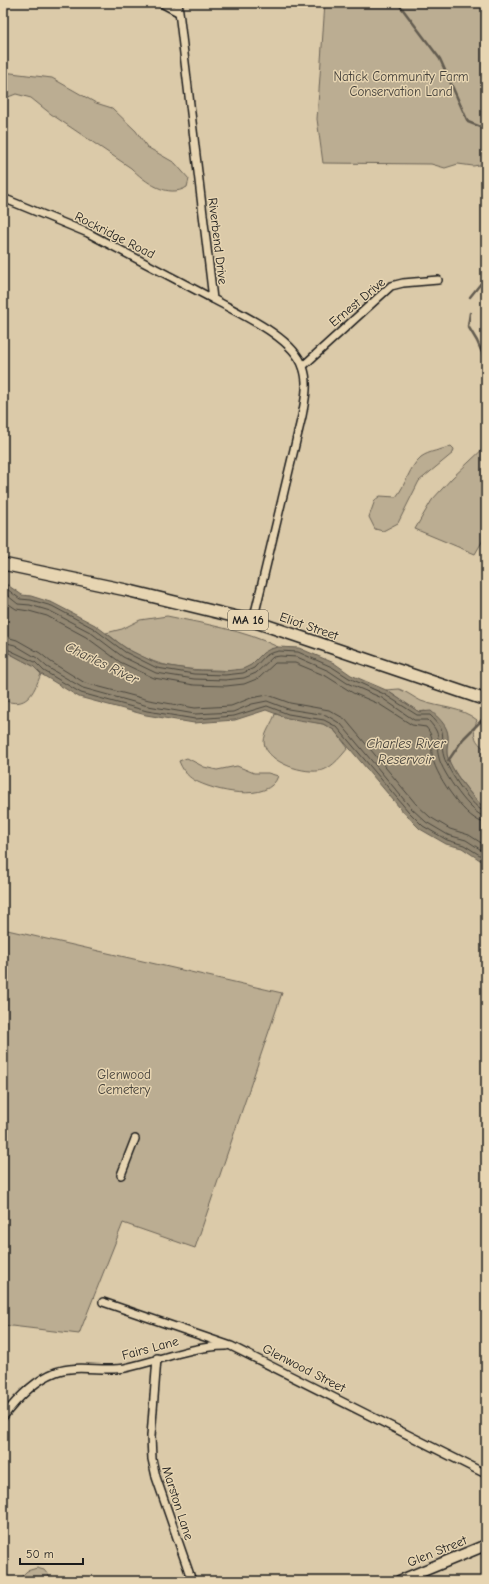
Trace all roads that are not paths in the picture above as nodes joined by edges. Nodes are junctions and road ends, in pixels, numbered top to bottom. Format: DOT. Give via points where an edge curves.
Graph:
graph roads {
  1 [pos="161,3"];
  2 [pos="178,3"];
  3 [pos="178,12"];
  4 [pos="3,198"];
  5 [pos="438,280"];
  6 [pos="213,299"];
  7 [pos="303,366"];
  8 [pos="3,564"];
  9 [pos="253,621"];
  10 [pos="486,700"];
  11 [pos="135,1139"];
  12 [pos="121,1175"];
  13 [pos="103,1302"];
  14 [pos="231,1346"];
  15 [pos="157,1358"];
  16 [pos="3,1417"];
  17 [pos="486,1474"];
  18 [pos="486,1545"];
  19 [pos="192,1581"];
  20 [pos="399,1581"];
  1 -- 3 [label="street"];
  2 -- 3 [label="street, Riverbend Drive"];
  3 -- 6 [label="street, Riverbend Drive"];
  4 -- 6 [label="street, Rockridge Road" via="88,234"];
  5 -- 7 [label="street, Ernest Drive" via="391,286"];
  6 -- 7 [label="street, Riverbend Drive" via="267,329 288,346"];
  7 -- 9 [label="street, Riverbend Drive" via="306,393 302,416"];
  8 -- 9 [label="main road, Eliot Street / MA 16"];
  9 -- 10 [label="main road, Eliot Street / MA 16"];
  11 -- 12 [label="street"];
  13 -- 14 [label="street, Glenwood Street"];
  14 -- 15 [label="street, Fairs Lane" via="195,1348"];
  14 -- 17 [label="street, Glenwood Street"];
  15 -- 16 [label="street, Fairs Lane" via="125,1368 56,1372 14,1403"];
  15 -- 19 [label="street, Marston Lane" via="151,1436 152,1459"];
  18 -- 20 [label="street, Glen Street"];
}
